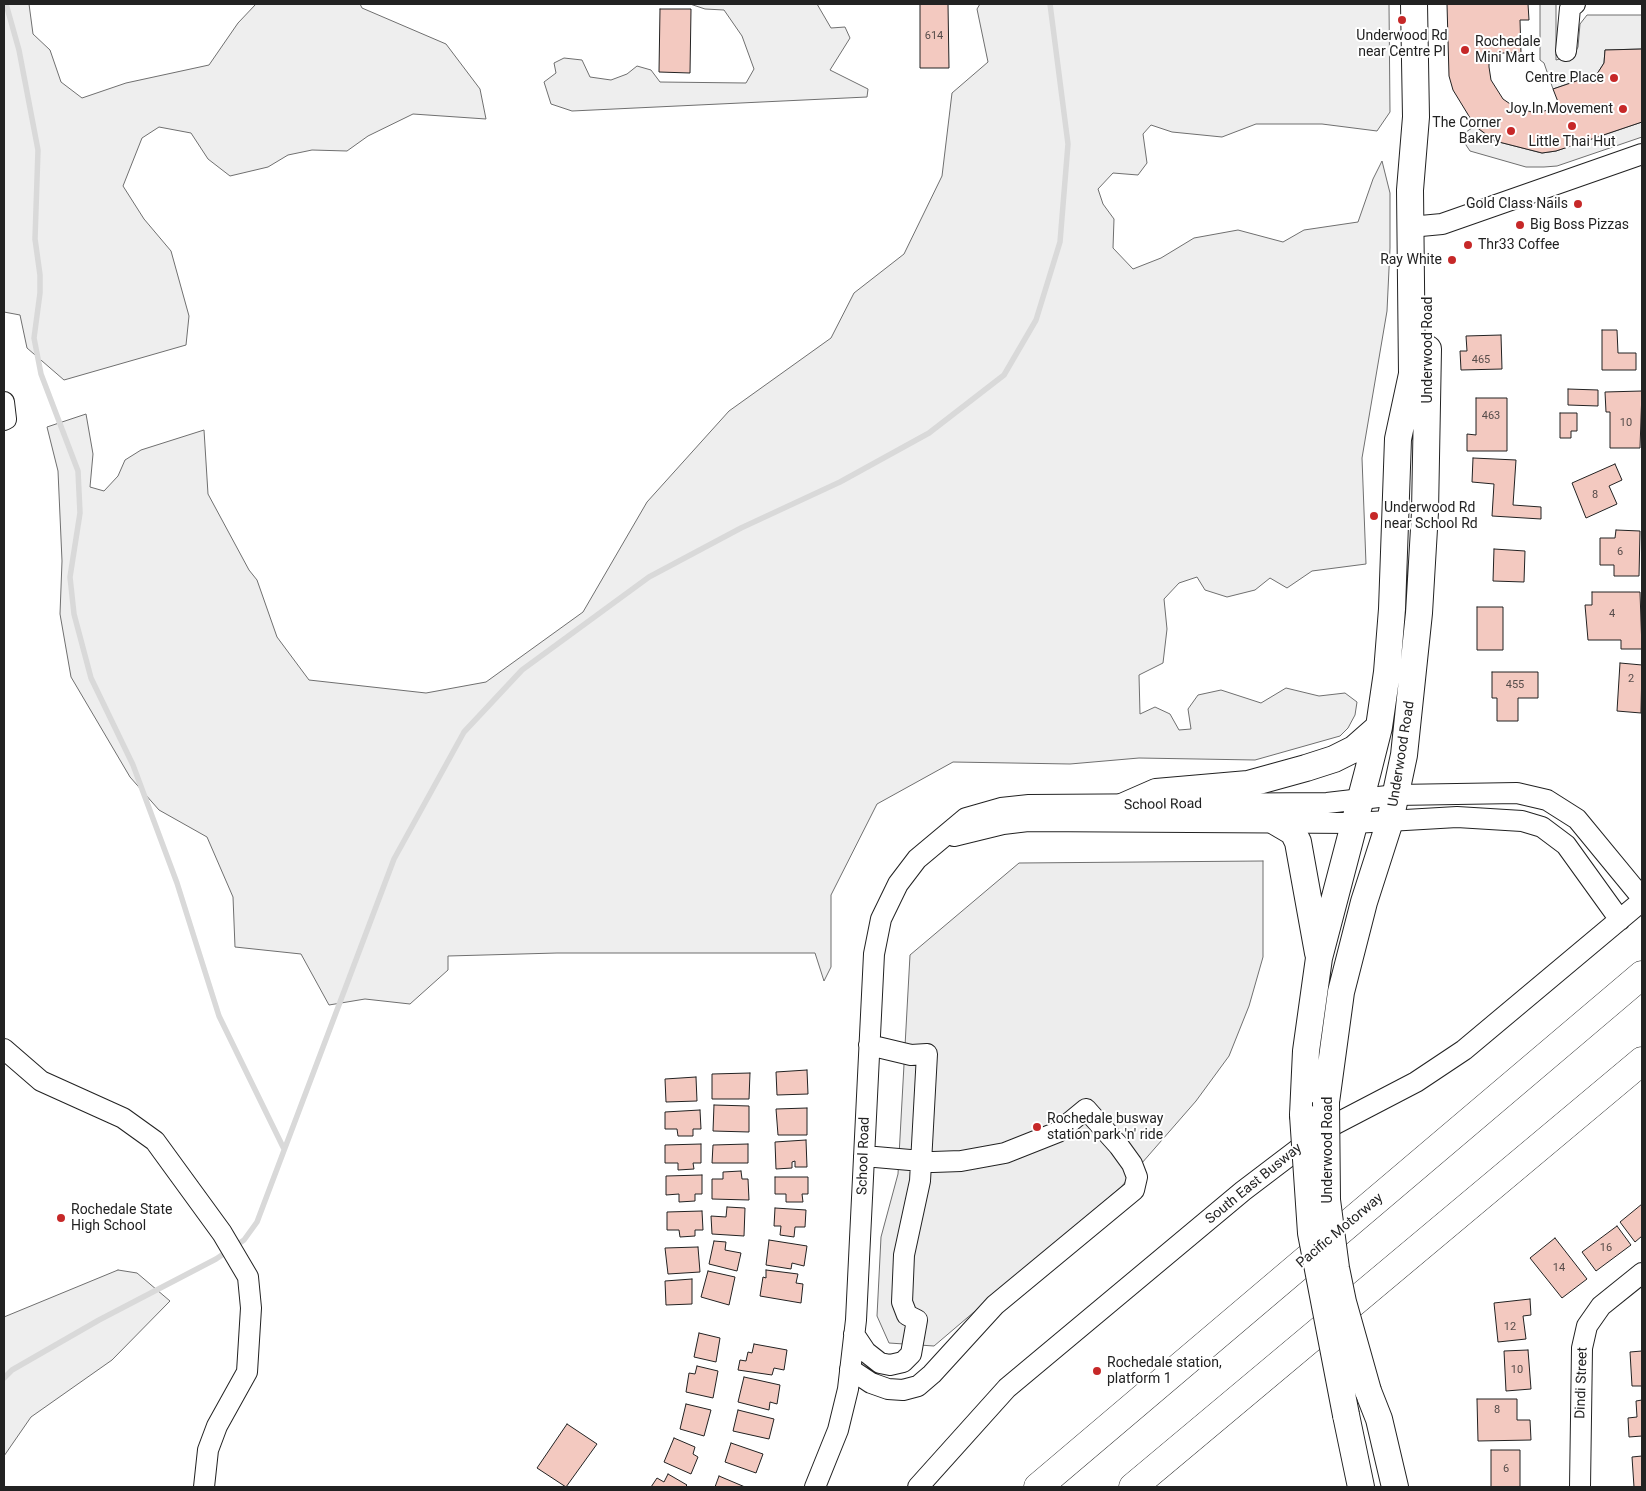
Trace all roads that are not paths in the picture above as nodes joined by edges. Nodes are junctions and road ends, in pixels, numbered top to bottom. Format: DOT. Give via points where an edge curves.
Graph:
graph roads {
  1 [pos="1414,4"];
  2 [pos="1428,4"];
  3 [pos="1575,4"];
  4 [pos="1566,51"];
  5 [pos="1642,154"];
  6 [pos="1419,227"];
  7 [pos="1378,727"];
  8 [pos="1396,795"];
  9 [pos="1124,806"];
  10 [pos="1357,811"];
  11 [pos="1390,821"];
  12 [pos="1276,822"];
  13 [pos="940,840"];
  14 [pos="1642,900"];
  15 [pos="1620,920"];
  16 [pos="1319,958"];
  17 [pos="1642,976"];
  18 [pos="869,1045"];
  19 [pos="4,1049"];
  20 [pos="1642,1061"];
  21 [pos="864,1156"];
  22 [pos="922,1161"];
  23 [pos="1642,1273"];
  24 [pos="854,1334"];
  25 [pos="850,1369"];
  26 [pos="204,1487"];
  27 [pos="815,1487"];
  28 [pos="918,1487"];
  29 [pos="1038,1487"];
  30 [pos="1133,1487"];
  31 [pos="1361,1487"];
  32 [pos="1396,1487"];
  33 [pos="1580,1487"];
  1 -- 6 [label="main road, Underwood Road" via="1416,117 1410,165"];
  2 -- 6 [label="main road, Underwood Road"];
  3 -- 4 [label="street" via="1570,8"];
  5 -- 6 [label="street" via="1442,224"];
  6 -- 7 [label="main road, Underwood Road" via="1412,374 1398,439 1392,609"];
  6 -- 8 [label="main road, Underwood Road" via="1428,388 1425,512 1412,691"];
  7 -- 9 [label="main road" via="1354,749 1306,768 1248,784 1156,792"];
  7 -- 10 [label="main road, Underwood Road"];
  8 -- 10 [label="street, School Road"];
  8 -- 11 [label="main road, Underwood Road"];
  8 -- 14 [label="street, South East Busway" via="1517,793 1547,800 1577,819"];
  9 -- 10 [label="street, School Road" via="1327,803"];
  9 -- 13 [label="street, School Road" via="1028,805 1001,808 966,818"];
  10 -- 11 [label="street, School Road"];
  10 -- 12 [label="street, School Road"];
  10 -- 16 [label="main road, Underwood Road"];
  11 -- 15 [label="street" via="1489,818 1522,821 1542,827 1566,845"];
  11 -- 32 [label="main road, Underwood Road, bridge" via="1364,902 1341,992 1326,1102 1326,1200 1343,1302"];
  12 -- 13 [label="street, School Road" via="1028,821"];
  12 -- 16 [label="main road" via="1293,832 1298,842"];
  13 -- 18 [label="street, School Road" via="917,858 898,884 881,919 874,954"];
  14 -- 15 [label="street, South East Busway"];
  15 -- 28 [label="street, South East Busway" via="1464,1050 1416,1082 1322,1130 1243,1191 1007,1388"];
  16 -- 31 [label="main road, Underwood Road, bridge" via="1306,1051 1303,1115 1311,1233"];
  17 -- 29 [label="highway, Pacific Motorway"];
  18 -- 21 [label="street, School Road"];
  18 -- 22 [label="street" via="912,1055 927,1054"];
  19 -- 26 [label="street" via="41,1081 123,1118 155,1141 222,1233 248,1277 251,1308 247,1372 211,1442"];
  20 -- 30 [label="highway"];
  21 -- 22 [label="street"];
  21 -- 24 [label="street, School Road"];
  22 -- 24 [label="street" via="917,1203 904,1255 902,1302 907,1315 917,1320 911,1354 903,1362 880,1363 866,1352"];
  22 -- 25 [label="street" via="961,1161 1005,1154 1058,1132 1086,1109 1132,1164 1137,1177 1134,1190 995,1305 918,1386 888,1389 871,1383"];
  23 -- 33 [label="street, Dindi Street" via="1601,1306 1587,1326 1582,1348"];
  24 -- 25 [label="street, School Road"];
  25 -- 27 [label="street, School Road" via="838,1430"];
}
